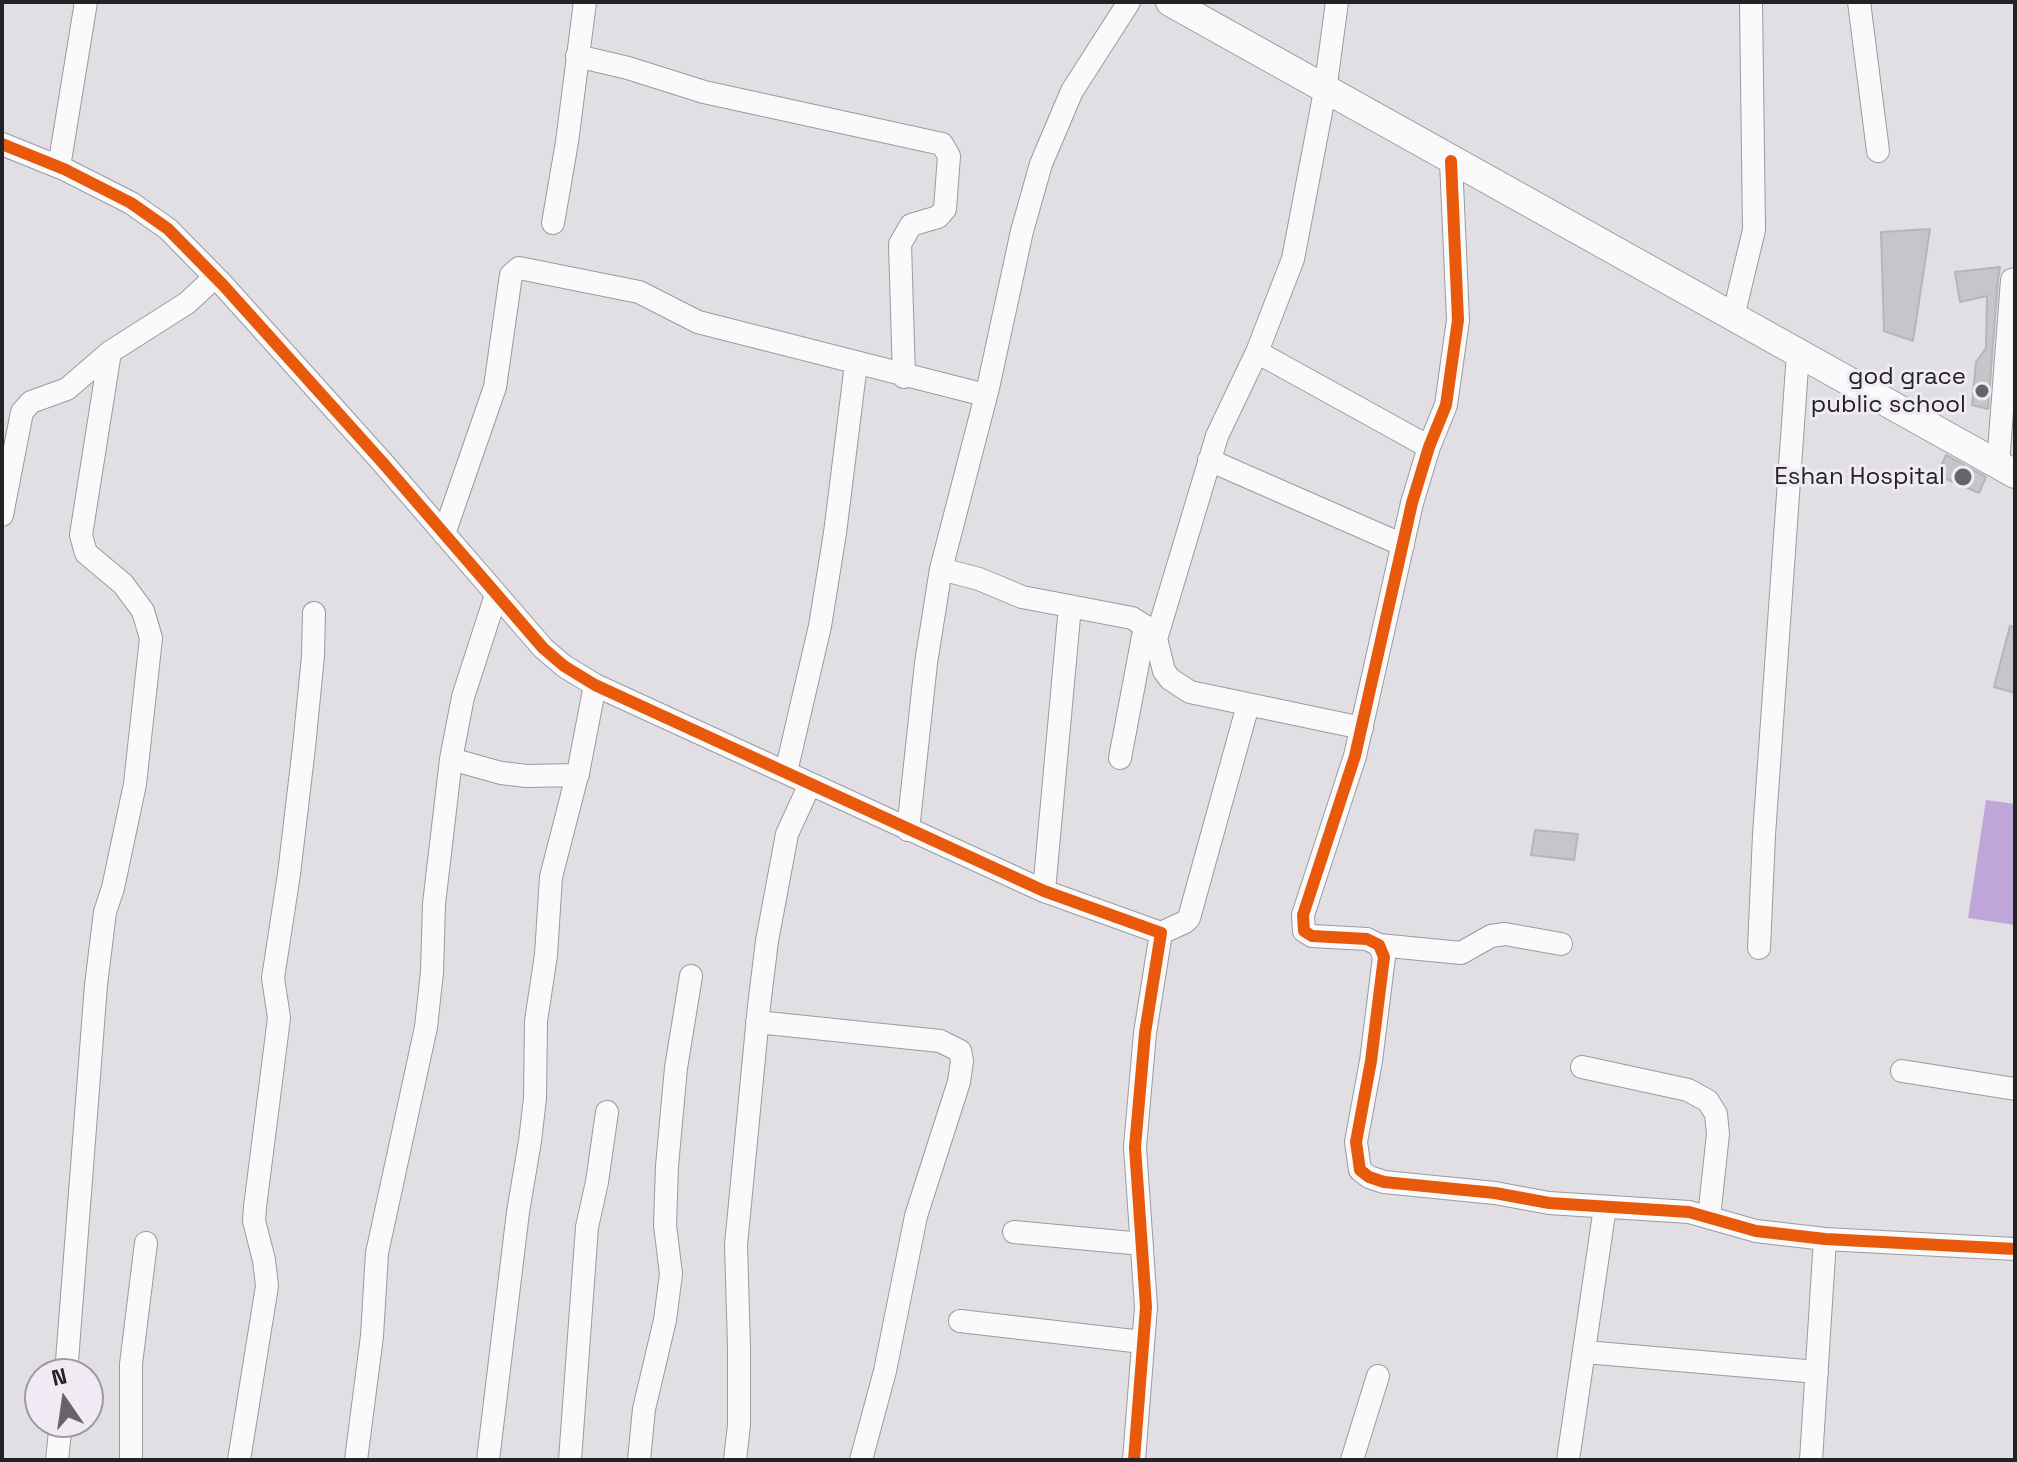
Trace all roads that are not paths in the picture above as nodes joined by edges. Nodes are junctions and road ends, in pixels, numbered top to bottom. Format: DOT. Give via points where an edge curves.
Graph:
graph roads {
  1 [pos="86,2"];
  2 [pos="585,2"];
  3 [pos="1129,2"];
  4 [pos="1170,2"];
  5 [pos="1337,2"];
  6 [pos="1751,2"];
  7 [pos="1859,2"];
  8 [pos="577,56"];
  9 [pos="1325,91"];
  10 [pos="2,144"];
  11 [pos="1878,151"];
  12 [pos="1451,161"];
  13 [pos="59,167"];
  14 [pos="553,223"];
  15 [pos="215,277"];
  16 [pos="2015,279"];
  17 [pos="1733,317"];
  18 [pos="110,352"];
  19 [pos="1257,352"];
  20 [pos="1798,353"];
  21 [pos="856,364"];
  22 [pos="904,377"];
  23 [pos="985,395"];
  24 [pos="1429,447"];
  25 [pos="1209,460"];
  26 [pos="2006,469"];
  27 [pos="2,515"];
  28 [pos="444,534"];
  29 [pos="1403,545"];
  30 [pos="941,569"];
  31 [pos="496,595"];
  32 [pos="1070,606"];
  33 [pos="314,613"];
  34 [pos="1151,632"];
  35 [pos="595,685"];
  36 [pos="1248,705"];
  37 [pos="1362,728"];
  38 [pos="1120,758"];
  39 [pos="451,759"];
  40 [pos="786,772"];
  41 [pos="578,775"];
  42 [pos="810,784"];
  43 [pos="908,830"];
  44 [pos="1044,891"];
  45 [pos="1161,933"];
  46 [pos="1561,944"];
  47 [pos="1379,945"];
  48 [pos="1759,948"];
  49 [pos="691,976"];
  50 [pos="757,1022"];
  51 [pos="1582,1067"];
  52 [pos="1902,1071"];
  53 [pos="2015,1089"];
  54 [pos="607,1112"];
  55 [pos="1605,1207"];
  56 [pos="1709,1217"];
  57 [pos="1014,1232"];
  58 [pos="1825,1239"];
  59 [pos="146,1243"];
  60 [pos="1142,1244"];
  61 [pos="2015,1249"];
  62 [pos="960,1321"];
  63 [pos="1142,1342"];
  64 [pos="1585,1352"];
  65 [pos="67,1358"];
  66 [pos="1817,1372"];
  67 [pos="1378,1376"];
  68 [pos="59,1438"];
  69 [pos="57,1460"];
  70 [pos="131,1460"];
  71 [pos="239,1460"];
  72 [pos="356,1460"];
  73 [pos="488,1460"];
  74 [pos="570,1460"];
  75 [pos="639,1460"];
  76 [pos="735,1460"];
  77 [pos="861,1460"];
  78 [pos="1134,1460"];
  79 [pos="1352,1460"];
  80 [pos="1568,1460"];
  81 [pos="1811,1460"];
  1 -- 13 [label="street"];
  2 -- 8 [label="street"];
  3 -- 23 [label="street" via="1072,91 1045,154"];
  4 -- 9 [label="main road"];
  5 -- 9 [label="street"];
  6 -- 17 [label="street" via="1754,230"];
  7 -- 11 [label="street"];
  8 -- 14 [label="street"];
  8 -- 22 [label="street" via="704,92 942,144 949,156 945,209 938,217 911,225 900,244"];
  9 -- 12 [label="main road"];
  9 -- 19 [label="street" via="1293,259"];
  10 -- 13 [label="street"];
  12 -- 17 [label="main road"];
  12 -- 24 [label="street" via="1458,320 1446,405"];
  13 -- 15 [label="street" via="131,203 168,229"];
  15 -- 18 [label="street" via="187,303"];
  15 -- 28 [label="street"];
  16 -- 26 [label="street"];
  17 -- 20 [label="main road"];
  18 -- 27 [label="street" via="67,389 31,402 22,412"];
  18 -- 65 [label="street" via="81,535 86,553 123,584 143,611 151,638 135,784 105,912 96,985"];
  19 -- 24 [label="street"];
  19 -- 25 [label="street" via="1229,405"];
  20 -- 26 [label="main road"];
  20 -- 48 [label="street"];
  21 -- 22 [label="street"];
  21 -- 28 [label="street" via="698,322 639,292 519,268 511,275 495,387"];
  21 -- 40 [label="street" via="820,626"];
  22 -- 23 [label="street"];
  23 -- 30 [label="street"];
  24 -- 29 [label="street"];
  25 -- 29 [label="street"];
  25 -- 34 [label="street"];
  28 -- 31 [label="street"];
  29 -- 37 [label="street"];
  30 -- 32 [label="street" via="1022,597"];
  30 -- 43 [label="street"];
  31 -- 35 [label="street" via="543,648"];
  31 -- 39 [label="street" via="463,697"];
  32 -- 34 [label="street" via="1132,618"];
  32 -- 44 [label="street"];
  33 -- 71 [label="street" via="304,747 273,978 279,1018 254,1221 267,1286"];
  34 -- 36 [label="street" via="1170,679 1204,697"];
  34 -- 38 [label="street"];
  35 -- 40 [label="street"];
  35 -- 41 [label="street"];
  36 -- 37 [label="street"];
  36 -- 45 [label="street" via="1189,918"];
  37 -- 47 [label="street" via="1303,915 1304,931"];
  39 -- 41 [label="street" via="501,773"];
  39 -- 72 [label="street" via="426,1027 377,1253"];
  40 -- 42 [label="street"];
  41 -- 73 [label="street" via="551,877 536,1021 535,1098"];
  42 -- 43 [label="street"];
  42 -- 50 [label="street" via="787,834"];
  43 -- 44 [label="street"];
  44 -- 45 [label="street"];
  45 -- 60 [label="street" via="1135,1147"];
  46 -- 47 [label="street" via="1505,934 1461,953"];
  47 -- 55 [label="street" via="1384,957 1356,1142 1360,1170 1384,1182"];
  49 -- 75 [label="street" via="667,1166 665,1225 671,1274"];
  50 -- 76 [label="street" via="736,1245"];
  50 -- 77 [label="street" via="940,1041 960,1051 959,1082 916,1216"];
  51 -- 56 [label="street" via="1688,1090 1708,1101 1718,1134"];
  52 -- 53 [label="street"];
  54 -- 74 [label="street" via="587,1227"];
  55 -- 56 [label="street"];
  55 -- 64 [label="street"];
  56 -- 58 [label="street" via="1756,1231"];
  57 -- 60 [label="street"];
  58 -- 61 [label="street"];
  58 -- 66 [label="street"];
  59 -- 70 [label="street" via="131,1364"];
  60 -- 63 [label="street"];
  62 -- 63 [label="street"];
  63 -- 78 [label="street"];
  64 -- 66 [label="street"];
  64 -- 80 [label="street"];
  66 -- 81 [label="street"];
  67 -- 79 [label="street"];
  68 -- 69 [label="street"];
}
